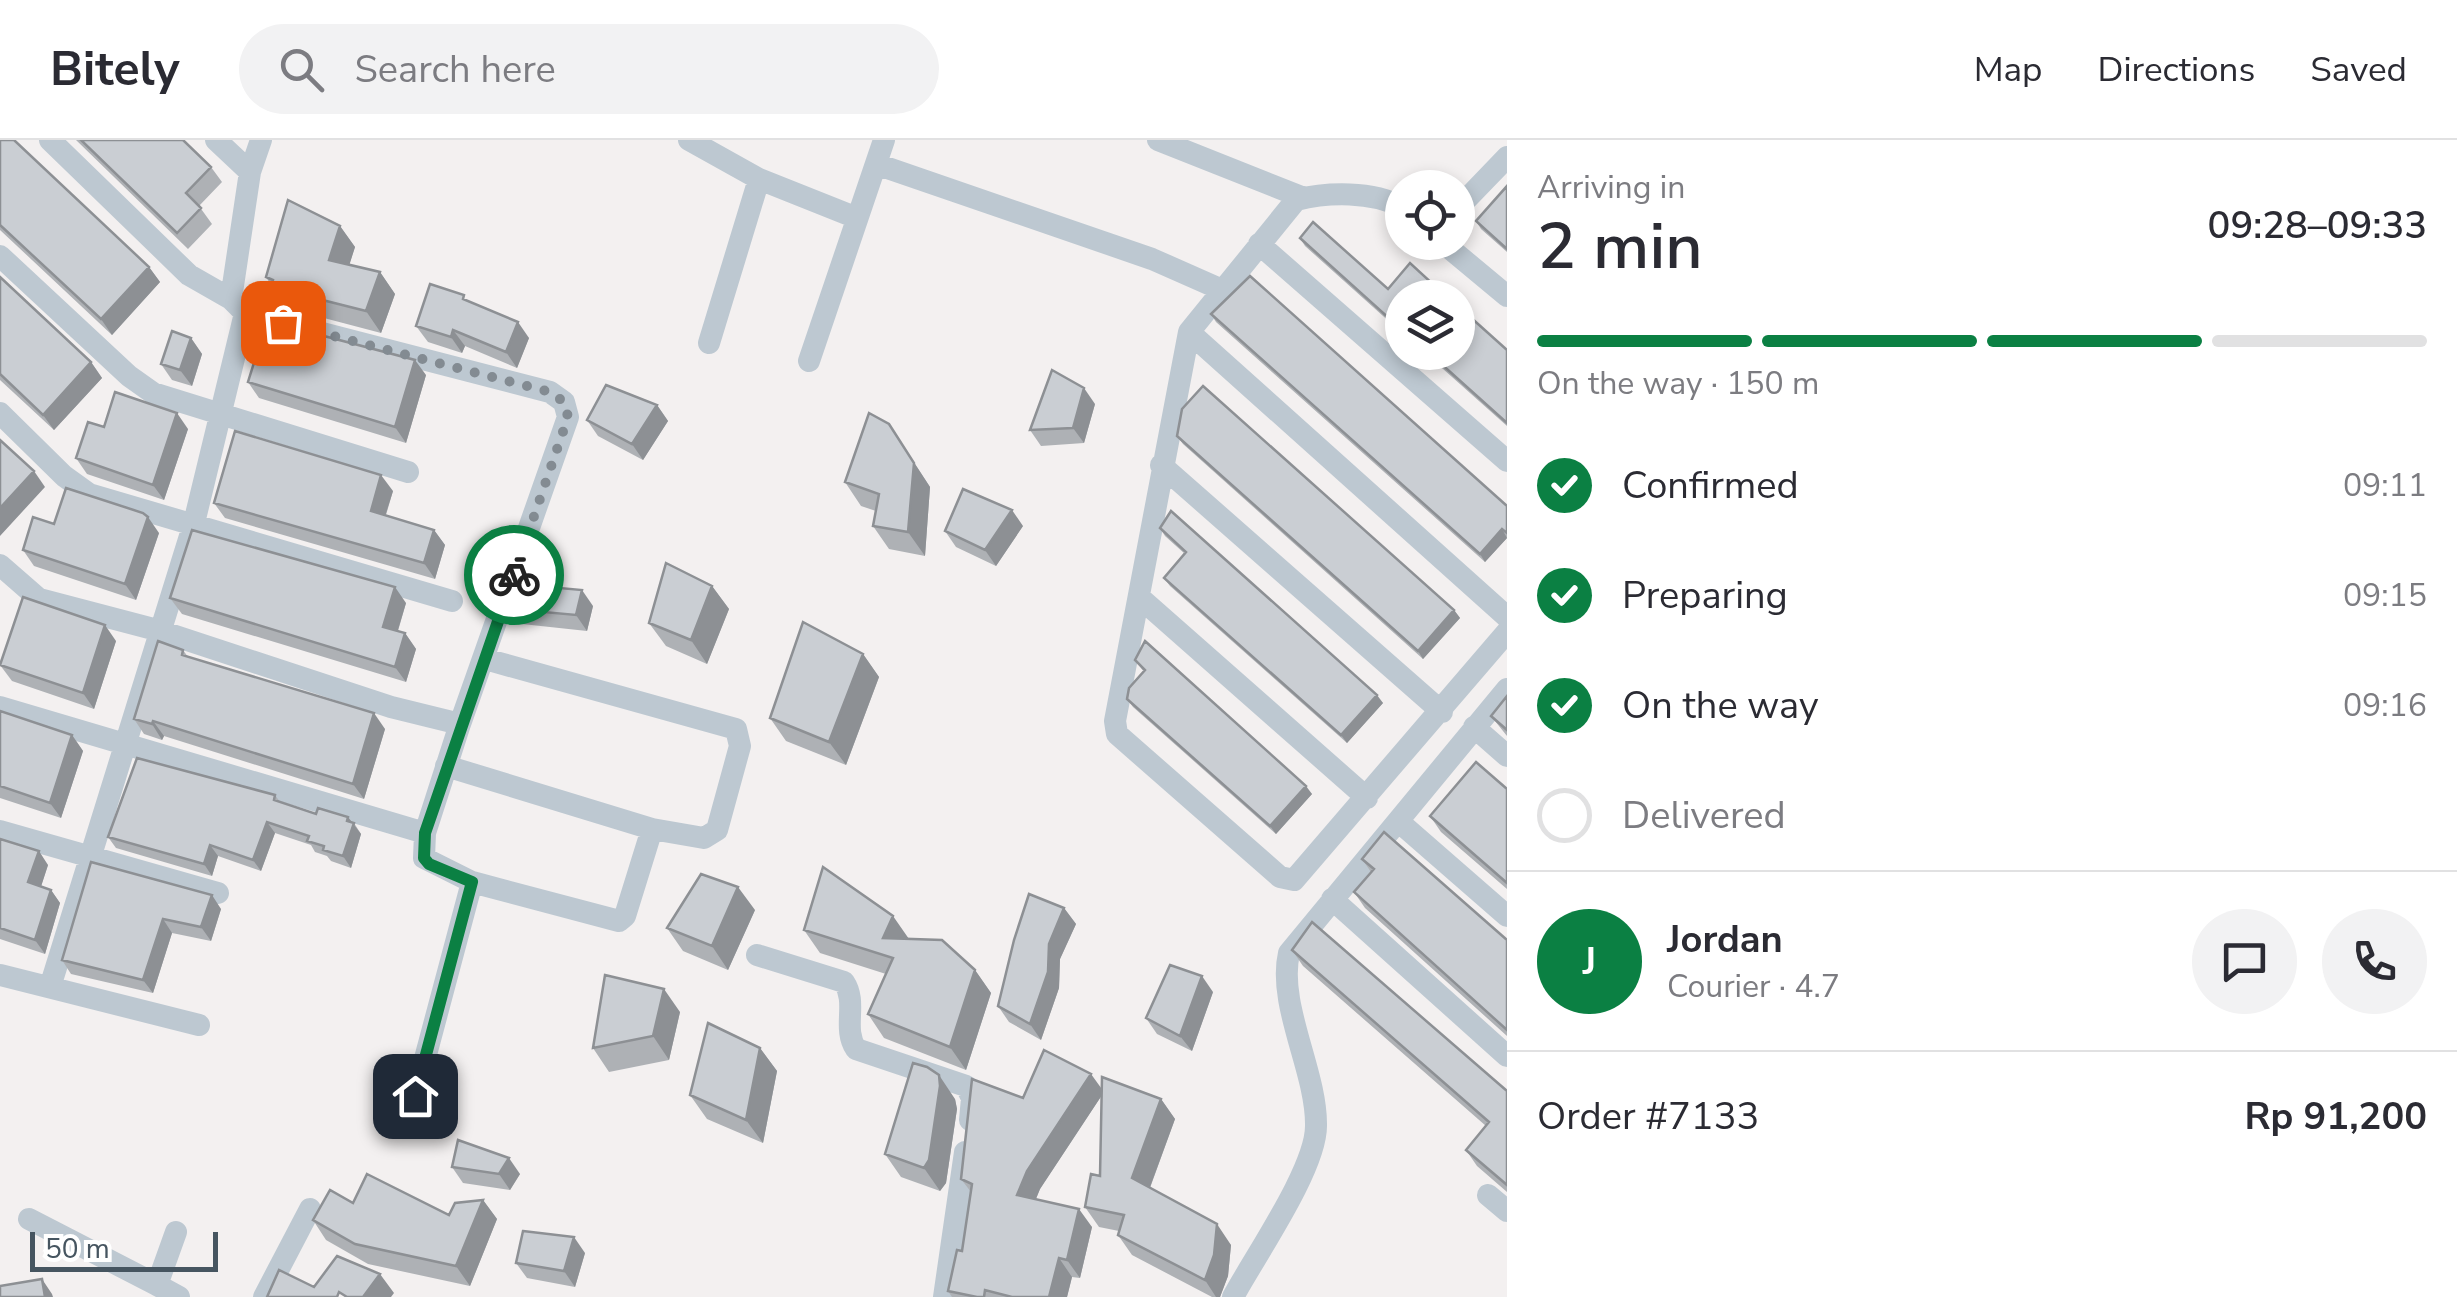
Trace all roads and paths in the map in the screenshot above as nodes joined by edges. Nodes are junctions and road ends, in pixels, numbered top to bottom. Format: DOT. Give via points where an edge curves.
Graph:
graph roads {
  1 [pos="50,140"];
  2 [pos="216,140"];
  3 [pos="260,140"];
  4 [pos="689,140"];
  5 [pos="884,140"];
  6 [pos="1158,140"];
  7 [pos="1507,157"];
  8 [pos="876,164"];
  9 [pos="250,172"];
  10 [pos="759,178"];
  11 [pos="1475,190"];
  12 [pos="1304,198"];
  13 [pos="1385,198"];
  14 [pos="857,218"];
  15 [pos="1259,244"];
  16 [pos="0,256"];
  17 [pos="1464,260"];
  18 [pos="1220,288"];
  19 [pos="1507,296"];
  20 [pos="238,306"];
  21 [pos="1189,332"];
  22 [pos="709,343"];
  23 [pos="809,361"];
  24 [pos="0,413"];
  25 [pos="221,415"];
  26 [pos="1507,461"];
  27 [pos="1161,465"];
  28 [pos="408,472"];
  29 [pos="194,523"];
  30 [pos="0,566"];
  31 [pos="1139,597"];
  32 [pos="452,601"];
  33 [pos="1507,618"];
  34 [pos="157,630"];
  35 [pos="1507,632"];
  36 [pos="486,659"];
  37 [pos="1507,689"];
  38 [pos="0,707"];
  39 [pos="1442,712"];
  40 [pos="460,724"];
  41 [pos="1474,727"];
  42 [pos="126,745"];
  43 [pos="1507,756"];
  44 [pos="446,766"];
  45 [pos="1367,798"];
  46 [pos="1398,821"];
  47 [pos="652,829"];
  48 [pos="0,831"];
  49 [pos="425,833"];
  50 [pos="88,859"];
  51 [pos="472,882"];
  52 [pos="218,893"];
  53 [pos="1332,899"];
  54 [pos="1507,916"];
  55 [pos="758,956"];
  56 [pos="0,974"];
  57 [pos="50,987"];
  58 [pos="199,1025"];
  59 [pos="1507,1056"];
  60 [pos="415,1096"];
  61 [pos="1488,1196"];
  62 [pos="310,1209"];
  63 [pos="1507,1211"];
  64 [pos="29,1219"];
  65 [pos="176,1232"];
  66 [pos="157,1285"];
  67 [pos="179,1297"];
  68 [pos="264,1297"];
  69 [pos="944,1297"];
  70 [pos="1233,1297"];
  1 -- 20 [label="street" via="189,275"];
  2 -- 9 [label="street"];
  3 -- 9 [label="street"];
  4 -- 10 [label="street"];
  5 -- 8 [label="street"];
  6 -- 12 [label="street"];
  7 -- 11 [label="street"];
  8 -- 14 [label="street"];
  8 -- 18 [label="street"];
  9 -- 20 [label="street"];
  10 -- 14 [label="street"];
  10 -- 22 [label="street"];
  12 -- 13 [label="street"];
  12 -- 15 [label="street"];
  14 -- 23 [label="street"];
  15 -- 18 [label="street"];
  15 -- 26 [label="street"];
  16 -- 25 [label="street" via="140,386"];
  17 -- 19 [label="street"];
  18 -- 21 [label="street"];
  20 -- 25 [label="street"];
  20 -- 36 [label="street" via="550,392 564,402 568,417"];
  21 -- 27 [label="street"];
  21 -- 33 [label="street"];
  24 -- 29 [label="street" via="89,494"];
  25 -- 28 [label="street"];
  25 -- 29 [label="street"];
  27 -- 31 [label="street"];
  27 -- 39 [label="street"];
  29 -- 32 [label="street"];
  29 -- 34 [label="street"];
  30 -- 34 [label="street" via="34,596"];
  31 -- 45 [label="street"];
  31 -- 45 [label="street" via="1115,721 1124,743 1280,877 1303,874"];
  34 -- 40 [label="street"];
  34 -- 42 [label="street"];
  35 -- 39 [label="street"];
  36 -- 40 [label="street"];
  36 -- 47 [label="street" via="736,729 740,746 715,834"];
  37 -- 41 [label="street"];
  38 -- 42 [label="street"];
  39 -- 45 [label="street"];
  40 -- 44 [label="street"];
  41 -- 43 [label="street"];
  41 -- 46 [label="street"];
  42 -- 49 [label="street"];
  42 -- 50 [label="street"];
  44 -- 47 [label="street"];
  44 -- 49 [label="street"];
  46 -- 53 [label="street"];
  46 -- 54 [label="street"];
  47 -- 51 [label="street" via="626,916 618,920"];
  48 -- 50 [label="street"];
  49 -- 51 [label="street" via="429,864"];
  50 -- 52 [label="street"];
  50 -- 57 [label="street"];
  51 -- 60 [label="street"];
  53 -- 59 [label="street"];
  53 -- 70 [label="street" via="1287,963 1316,1112 1315,1139"];
  55 -- 69 [label="street" via="844,982 856,1049 950,1077 970,1090"];
  56 -- 57 [label="street"];
  57 -- 58 [label="street"];
  61 -- 63 [label="street"];
  62 -- 68 [label="street"];
  64 -- 66 [label="street"];
  65 -- 66 [label="street"];
  66 -- 67 [label="street"];
}
